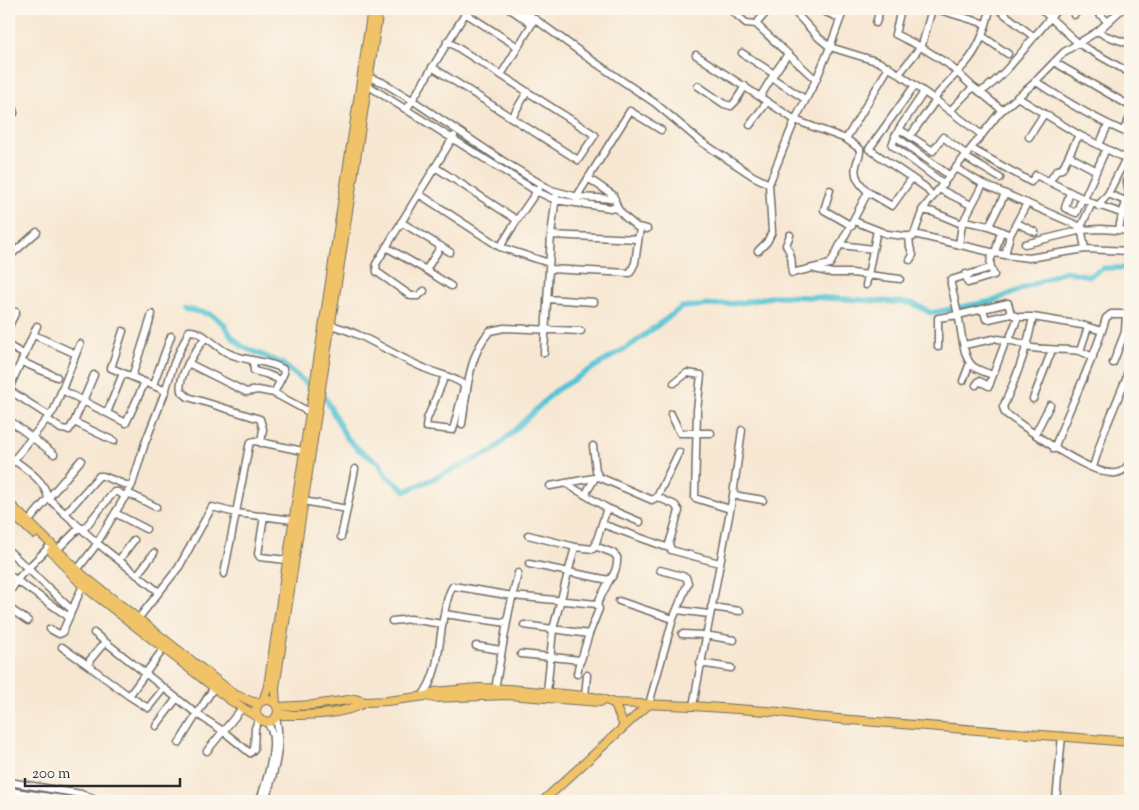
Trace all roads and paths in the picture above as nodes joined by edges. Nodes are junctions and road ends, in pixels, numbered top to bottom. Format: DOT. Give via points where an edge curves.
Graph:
graph roads {
  1 [pos="372,9"];
  2 [pos="379,9"];
  3 [pos="510,9"];
  4 [pos="521,9"];
  5 [pos="730,9"];
  6 [pos="769,9"];
  7 [pos="818,9"];
  8 [pos="844,9"];
  9 [pos="880,9"];
  10 [pos="901,9"];
  11 [pos="934,9"];
  12 [pos="990,9"];
  13 [pos="998,9"];
  14 [pos="1041,9"];
  15 [pos="1080,9"];
  16 [pos="1094,9"];
  17 [pos="1122,9"];
  18 [pos="794,10"];
  19 [pos="466,11"];
  20 [pos="1055,12"];
  21 [pos="1074,15"];
  22 [pos="840,18"];
  23 [pos="1108,22"];
  24 [pos="876,23"];
  25 [pos="756,24"];
  26 [pos="986,24"];
  27 [pos="1098,31"];
  28 [pos="982,36"];
  29 [pos="1034,37"];
  30 [pos="447,41"];
  31 [pos="1079,44"];
  32 [pos="1130,44"];
  33 [pos="518,47"];
  34 [pos="830,47"];
  35 [pos="921,47"];
  36 [pos="742,54"];
  37 [pos="788,54"];
  38 [pos="1008,54"];
  39 [pos="696,55"];
  40 [pos="1054,62"];
  41 [pos="432,67"];
  42 [pos="890,67"];
  43 [pos="957,72"];
  44 [pos="1130,73"];
  45 [pos="899,74"];
  46 [pos="501,75"];
  47 [pos="773,76"];
  48 [pos="364,80"];
  49 [pos="816,80"];
  50 [pos="1035,81"];
  51 [pos="915,85"];
  52 [pos="698,86"];
  53 [pos="745,86"];
  54 [pos="973,87"];
  55 [pos="527,92"];
  56 [pos="924,92"];
  57 [pos="980,92"];
  58 [pos="9,93"];
  59 [pos="760,97"];
  60 [pos="1017,98"];
  61 [pos="805,99"];
  62 [pos="935,99"];
  63 [pos="412,100"];
  64 [pos="767,102"];
  65 [pos="1130,106"];
  66 [pos="407,109"];
  67 [pos="1002,110"];
  68 [pos="950,111"];
  69 [pos="1044,114"];
  70 [pos="9,115"];
  71 [pos="512,117"];
  72 [pos="1130,118"];
  73 [pos="795,120"];
  74 [pos="750,124"];
  75 [pos="1108,125"];
  76 [pos="899,129"];
  77 [pos="661,130"];
  78 [pos="457,131"];
  79 [pos="1123,131"];
  80 [pos="1130,134"];
  81 [pos="1079,135"];
  82 [pos="895,136"];
  83 [pos="910,136"];
  84 [pos="982,136"];
  85 [pos="452,138"];
  86 [pos="846,138"];
  87 [pos="1028,138"];
  88 [pos="1099,145"];
  89 [pos="972,148"];
  90 [pos="1106,148"];
  91 [pos="966,156"];
  92 [pos="1068,156"];
  93 [pos="1128,159"];
  94 [pos="435,167"];
  95 [pos="956,168"];
  96 [pos="1121,168"];
  97 [pos="1095,170"];
  98 [pos="1130,173"];
  99 [pos="950,176"];
  100 [pos="588,178"];
  101 [pos="912,178"];
  102 [pos="1000,178"];
  103 [pos="1049,182"];
  104 [pos="541,184"];
  105 [pos="769,184"];
  106 [pos="983,184"];
  107 [pos="942,186"];
  108 [pos="1129,186"];
  109 [pos="830,190"];
  110 [pos="536,191"];
  111 [pos="868,192"];
  112 [pos="1070,192"];
  113 [pos="557,193"];
  114 [pos="418,194"];
  115 [pos="1005,194"];
  116 [pos="1108,194"];
  117 [pos="933,197"];
  118 [pos="615,199"];
  119 [pos="1083,199"];
  120 [pos="554,200"];
  121 [pos="577,200"];
  122 [pos="1128,201"];
  123 [pos="1027,203"];
  124 [pos="1095,204"];
  125 [pos="971,205"];
  126 [pos="618,208"];
  127 [pos="922,210"];
  128 [pos="1122,214"];
  129 [pos="1130,216"];
  130 [pos="516,220"];
  131 [pos="402,222"];
  132 [pos="963,222"];
  133 [pos="853,223"];
  134 [pos="1017,223"];
  135 [pos="989,226"];
  136 [pos="1081,228"];
  137 [pos="1119,229"];
  138 [pos="877,230"];
  139 [pos="1130,230"];
  140 [pos="1001,231"];
  141 [pos="37,232"];
  142 [pos="1035,232"];
  143 [pos="551,235"];
  144 [pos="790,235"];
  145 [pos="912,235"];
  146 [pos="1010,235"];
  147 [pos="638,239"];
  148 [pos="1025,244"];
  149 [pos="841,245"];
  150 [pos="959,245"];
  151 [pos="441,246"];
  152 [pos="386,247"];
  153 [pos="500,247"];
  154 [pos="873,249"];
  155 [pos="1085,249"];
  156 [pos="758,251"];
  157 [pos="1130,251"];
  158 [pos="450,252"];
  159 [pos="995,253"];
  160 [pos="1005,255"];
  161 [pos="10,256"];
  162 [pos="910,260"];
  163 [pos="549,266"];
  164 [pos="813,269"];
  165 [pos="426,270"];
  166 [pos="868,274"];
  167 [pos="900,279"];
  168 [pos="866,285"];
  169 [pos="451,286"];
  170 [pos="424,290"];
  171 [pos="547,299"];
  172 [pos="594,302"];
  173 [pos="983,309"];
  174 [pos="957,311"];
  175 [pos="16,312"];
  176 [pos="152,314"];
  177 [pos="1011,314"];
  178 [pos="1128,314"];
  179 [pos="1018,316"];
  180 [pos="1033,317"];
  181 [pos="330,325"];
  182 [pos="9,326"];
  183 [pos="38,326"];
  184 [pos="1088,327"];
  185 [pos="123,331"];
  186 [pos="546,331"];
  187 [pos="581,331"];
  188 [pos="1102,332"];
  189 [pos="34,335"];
  190 [pos="171,336"];
  191 [pos="204,338"];
  192 [pos="1007,340"];
  193 [pos="80,344"];
  194 [pos="964,345"];
  195 [pos="9,346"];
  196 [pos="1027,346"];
  197 [pos="938,347"];
  198 [pos="1052,350"];
  199 [pos="1080,351"];
  200 [pos="544,353"];
  201 [pos="76,354"];
  202 [pos="25,355"];
  203 [pos="1093,357"];
  204 [pos="253,361"];
  205 [pos="1130,361"];
  206 [pos="22,362"];
  207 [pos="970,363"];
  208 [pos="1112,363"];
  209 [pos="188,364"];
  210 [pos="123,373"];
  211 [pos="94,375"];
  212 [pos="993,375"];
  213 [pos="132,376"];
  214 [pos="445,376"];
  215 [pos="57,377"];
  216 [pos="280,380"];
  217 [pos="963,381"];
  218 [pos="145,382"];
  219 [pos="674,383"];
  220 [pos="152,385"];
  221 [pos="976,385"];
  222 [pos="9,390"];
  223 [pos="62,390"];
  224 [pos="166,391"];
  225 [pos="274,393"];
  226 [pos="1033,399"];
  227 [pos="84,400"];
  228 [pos="1050,405"];
  229 [pos="309,412"];
  230 [pos="107,413"];
  231 [pos="671,414"];
  232 [pos="48,417"];
  233 [pos="9,420"];
  234 [pos="74,422"];
  235 [pos="462,424"];
  236 [pos="742,430"];
  237 [pos="711,433"];
  238 [pos="696,434"];
  239 [pos="1035,434"];
  240 [pos="33,437"];
  241 [pos="114,441"];
  242 [pos="261,443"];
  243 [pos="593,446"];
  244 [pos="1054,448"];
  245 [pos="303,451"];
  246 [pos="680,452"];
  247 [pos="54,454"];
  248 [pos="10,460"];
  249 [pos="81,460"];
  250 [pos="1130,462"];
  251 [pos="1094,467"];
  252 [pos="354,469"];
  253 [pos="597,477"];
  254 [pos="565,483"];
  255 [pos="550,486"];
  256 [pos="128,492"];
  257 [pos="585,495"];
  258 [pos="733,495"];
  259 [pos="657,497"];
  260 [pos="48,498"];
  261 [pos="763,500"];
  262 [pos="303,501"];
  263 [pos="9,503"];
  264 [pos="156,507"];
  265 [pos="607,508"];
  266 [pos="347,509"];
  267 [pos="730,509"];
  268 [pos="9,511"];
  269 [pos="116,513"];
  270 [pos="236,513"];
  271 [pos="65,514"];
  272 [pos="264,516"];
  273 [pos="293,520"];
  274 [pos="28,522"];
  275 [pos="640,522"];
  276 [pos="602,524"];
  277 [pos="81,529"];
  278 [pos="146,529"];
  279 [pos="528,535"];
  280 [pos="341,536"];
  281 [pos="134,540"];
  282 [pos="97,543"];
  283 [pos="595,546"];
  284 [pos="52,547"];
  285 [pos="575,547"];
  286 [pos="669,548"];
  287 [pos="9,552"];
  288 [pos="154,553"];
  289 [pos="119,560"];
  290 [pos="287,560"];
  291 [pos="719,563"];
  292 [pos="529,564"];
  293 [pos="27,569"];
  294 [pos="77,570"];
  295 [pos="660,570"];
  296 [pos="569,571"];
  297 [pos="518,573"];
  298 [pos="137,574"];
  299 [pos="224,574"];
  300 [pos="9,575"];
  301 [pos="610,579"];
  302 [pos="18,580"];
  303 [pos="83,585"];
  304 [pos="159,592"];
  305 [pos="9,593"];
  306 [pos="512,596"];
  307 [pos="561,601"];
  308 [pos="619,601"];
  309 [pos="597,604"];
  310 [pos="711,607"];
  311 [pos="9,608"];
  312 [pos="677,610"];
  313 [pos="740,611"];
  314 [pos="71,614"];
  315 [pos="444,614"];
  316 [pos="709,614"];
  317 [pos="138,619"];
  318 [pos="674,619"];
  319 [pos="392,621"];
  320 [pos="28,622"];
  321 [pos="506,623"];
  322 [pos="442,624"];
  323 [pos="524,625"];
  324 [pos="50,629"];
  325 [pos="553,629"];
  326 [pos="94,632"];
  327 [pos="589,634"];
  328 [pos="682,634"];
  329 [pos="705,635"];
  330 [pos="734,640"];
  331 [pos="105,642"];
  332 [pos="476,646"];
  333 [pos="62,647"];
  334 [pos="164,648"];
  335 [pos="501,650"];
  336 [pos="521,654"];
  337 [pos="550,658"];
  338 [pos="581,660"];
  339 [pos="700,663"];
  340 [pos="89,666"];
  341 [pos="731,668"];
  342 [pos="147,673"];
  343 [pos="577,674"];
  344 [pos="587,675"];
  345 [pos="216,684"];
  346 [pos="164,688"];
  347 [pos="495,689"];
  348 [pos="547,692"];
  349 [pos="130,696"];
  350 [pos="424,696"];
  351 [pos="585,696"];
  352 [pos="177,698"];
  353 [pos="262,701"];
  354 [pos="366,702"];
  355 [pos="612,702"];
  356 [pos="649,704"];
  357 [pos="693,706"];
  358 [pos="243,707"];
  359 [pos="276,711"];
  360 [pos="197,714"];
  361 [pos="261,719"];
  362 [pos="156,726"];
  363 [pos="624,726"];
  364 [pos="223,731"];
  365 [pos="1062,736"];
  366 [pos="1130,742"];
  367 [pos="179,743"];
  368 [pos="207,751"];
  369 [pos="10,782"];
  370 [pos="10,791"];
  371 [pos="9,800"];
  372 [pos="76,801"];
  373 [pos="100,801"];
  374 [pos="260,801"];
  375 [pos="265,801"];
  376 [pos="543,801"];
  377 [pos="1056,801"];
  1 -- 48 [label="main road"];
  2 -- 48 [label="main road"];
  3 -- 33 [label="street" via="532,24"];
  4 -- 105 [label="street" via="655,104 700,141"];
  5 -- 25 [label="street" via="746,22"];
  6 -- 25 [label="street"];
  7 -- 22 [label="street"];
  8 -- 22 [label="street"];
  9 -- 24 [label="street"];
  10 -- 35 [label="street" via="895,34"];
  11 -- 26 [label="street"];
  11 -- 35 [label="street"];
  12 -- 26 [label="street"];
  13 -- 29 [label="street"];
  14 -- 20 [label="street"];
  15 -- 21 [label="street"];
  16 -- 23 [label="street"];
  17 -- 23 [label="street"];
  18 -- 34 [label="street"];
  19 -- 30 [label="street"];
  19 -- 33 [label="street"];
  20 -- 29 [label="street"];
  20 -- 31 [label="street"];
  22 -- 34 [label="street"];
  23 -- 27 [label="street"];
  25 -- 37 [label="street"];
  26 -- 28 [label="street"];
  27 -- 31 [label="street"];
  27 -- 32 [label="street"];
  28 -- 38 [label="street"];
  28 -- 43 [label="street" via="970,58"];
  29 -- 57 [label="street" via="988,88"];
  30 -- 41 [label="street"];
  30 -- 46 [label="street"];
  31 -- 40 [label="street"];
  31 -- 44 [label="street"];
  33 -- 46 [label="street"];
  34 -- 42 [label="street"];
  34 -- 49 [label="street"];
  35 -- 43 [label="street"];
  35 -- 45 [label="street"];
  36 -- 47 [label="street"];
  37 -- 47 [label="street"];
  37 -- 49 [label="street"];
  39 -- 53 [label="street"];
  40 -- 50 [label="street"];
  40 -- 65 [label="street"];
  41 -- 63 [label="street"];
  41 -- 71 [label="street"];
  42 -- 45 [label="street"];
  42 -- 86 [label="street"];
  43 -- 54 [label="street"];
  43 -- 62 [label="street"];
  45 -- 51 [label="street"];
  46 -- 55 [label="street"];
  47 -- 59 [label="street"];
  47 -- 61 [label="street"];
  48 -- 63 [label="street" via="382,82"];
  48 -- 66 [label="street"];
  48 -- 181 [label="main road"];
  48 -- 229 [label="main road"];
  49 -- 61 [label="street"];
  50 -- 60 [label="street"];
  50 -- 75 [label="street"];
  51 -- 56 [label="street"];
  51 -- 101 [label="street" via="869,149"];
  52 -- 53 [label="street" via="731,106"];
  53 -- 59 [label="street"];
  54 -- 57 [label="street"];
  54 -- 68 [label="street"];
  55 -- 71 [label="street"];
  55 -- 71 [label="street" via="595,135 578,160"];
  56 -- 62 [label="street"];
  56 -- 76 [label="street"];
  57 -- 67 [label="street"];
  58 -- 70 [label="street" via="14,113"];
  59 -- 64 [label="street"];
  60 -- 67 [label="street"];
  60 -- 69 [label="street"];
  61 -- 73 [label="street"];
  62 -- 68 [label="street"];
  62 -- 83 [label="street"];
  63 -- 66 [label="street"];
  63 -- 78 [label="street"];
  64 -- 73 [label="street"];
  64 -- 74 [label="street"];
  66 -- 85 [label="street"];
  67 -- 84 [label="street"];
  68 -- 84 [label="street"];
  69 -- 81 [label="street"];
  69 -- 87 [label="street"];
  72 -- 79 [label="street"];
  73 -- 86 [label="street"];
  73 -- 105 [label="street"];
  75 -- 79 [label="street"];
  75 -- 88 [label="street"];
  76 -- 82 [label="street"];
  76 -- 83 [label="street"];
  77 -- 100 [label="street" via="630,111"];
  78 -- 85 [label="street"];
  78 -- 104 [label="street"];
  79 -- 80 [label="street"];
  81 -- 88 [label="street"];
  81 -- 92 [label="street"];
  82 -- 99 [label="street"];
  82 -- 107 [label="street" via="894,148"];
  83 -- 91 [label="street" via="933,151 943,137"];
  84 -- 89 [label="street"];
  85 -- 94 [label="street"];
  85 -- 110 [label="street"];
  86 -- 111 [label="street" via="860,149 856,173"];
  88 -- 90 [label="street"];
  89 -- 91 [label="street"];
  89 -- 103 [label="street" via="1031,182 1036,174"];
  90 -- 93 [label="street"];
  90 -- 97 [label="street"];
  91 -- 95 [label="street"];
  91 -- 102 [label="street"];
  92 -- 97 [label="street"];
  92 -- 103 [label="street" via="1062,169 1057,170"];
  93 -- 96 [label="street"];
  94 -- 114 [label="street"];
  94 -- 130 [label="street"];
  95 -- 99 [label="street"];
  95 -- 106 [label="street"];
  96 -- 98 [label="street"];
  96 -- 116 [label="street"];
  97 -- 119 [label="street"];
  98 -- 108 [label="street"];
  99 -- 107 [label="street"];
  100 -- 118 [label="street"];
  100 -- 121 [label="street"];
  101 -- 111 [label="street" via="892,206"];
  101 -- 117 [label="street"];
  103 -- 112 [label="street"];
  104 -- 110 [label="street"];
  104 -- 113 [label="street"];
  105 -- 156 [label="street" via="772,232"];
  106 -- 115 [label="street"];
  106 -- 125 [label="street"];
  107 -- 117 [label="street"];
  107 -- 125 [label="street"];
  108 -- 122 [label="street"];
  109 -- 133 [label="street" via="824,210"];
  110 -- 120 [label="street"];
  110 -- 130 [label="street"];
  111 -- 133 [label="street"];
  112 -- 119 [label="street"];
  112 -- 119 [label="street" via="1065,208 1076,213"];
  113 -- 120 [label="street"];
  113 -- 121 [label="street"];
  114 -- 131 [label="street"];
  114 -- 153 [label="street"];
  115 -- 123 [label="street"];
  115 -- 135 [label="street"];
  116 -- 122 [label="street"];
  116 -- 124 [label="street"];
  117 -- 127 [label="street"];
  118 -- 121 [label="street"];
  118 -- 126 [label="street"];
  119 -- 124 [label="street"];
  120 -- 121 [label="street"];
  120 -- 143 [label="street"];
  121 -- 126 [label="street"];
  122 -- 128 [label="street"];
  123 -- 134 [label="street"];
  123 -- 136 [label="street"];
  124 -- 128 [label="street"];
  124 -- 136 [label="street"];
  125 -- 132 [label="street"];
  126 -- 147 [label="street" via="624,217 643,229"];
  127 -- 132 [label="street"];
  127 -- 145 [label="street"];
  128 -- 129 [label="street"];
  128 -- 137 [label="street"];
  130 -- 153 [label="street"];
  131 -- 151 [label="street"];
  131 -- 152 [label="street"];
  132 -- 135 [label="street"];
  132 -- 150 [label="street"];
  133 -- 138 [label="street"];
  133 -- 149 [label="street"];
  134 -- 142 [label="street"];
  134 -- 146 [label="street"];
  135 -- 140 [label="street"];
  136 -- 137 [label="street"];
  136 -- 148 [label="street"];
  136 -- 155 [label="street"];
  137 -- 139 [label="street"];
  138 -- 145 [label="street" via="887,234"];
  138 -- 154 [label="street"];
  140 -- 146 [label="street"];
  140 -- 159 [label="street"];
  141 -- 161 [label="street"];
  143 -- 147 [label="street"];
  143 -- 163 [label="street"];
  144 -- 164 [label="street" via="786,244 792,273"];
  145 -- 150 [label="street"];
  145 -- 162 [label="street"];
  146 -- 160 [label="street"];
  147 -- 163 [label="street" via="636,263 630,272"];
  149 -- 154 [label="street"];
  149 -- 164 [label="street" via="830,264"];
  150 -- 159 [label="street"];
  151 -- 158 [label="street"];
  151 -- 165 [label="street"];
  152 -- 165 [label="street"];
  152 -- 170 [label="street" via="376,264 378,272 413,297"];
  153 -- 163 [label="street"];
  154 -- 166 [label="street"];
  155 -- 157 [label="street"];
  155 -- 160 [label="street" via="1029,258"];
  159 -- 160 [label="street"];
  159 -- 174 [label="street" via="990,268 951,280"];
  163 -- 171 [label="street"];
  164 -- 166 [label="street"];
  165 -- 169 [label="street"];
  166 -- 167 [label="street"];
  166 -- 168 [label="street"];
  171 -- 172 [label="street"];
  171 -- 186 [label="street"];
  173 -- 174 [label="street"];
  173 -- 177 [label="street" via="986,319"];
  173 -- 177 [label="street" via="1008,303"];
  174 -- 194 [label="street"];
  174 -- 197 [label="street" via="938,318"];
  175 -- 182 [label="street"];
  176 -- 213 [label="street"];
  177 -- 179 [label="street"];
  178 -- 188 [label="street" via="1108,316"];
  178 -- 208 [label="street" via="1125,332"];
  179 -- 180 [label="street"];
  179 -- 192 [label="street"];
  180 -- 184 [label="street"];
  180 -- 196 [label="street"];
  181 -- 214 [label="street" via="354,332"];
  181 -- 262 [label="main road"];
  183 -- 189 [label="street"];
  184 -- 188 [label="street"];
  184 -- 199 [label="street"];
  185 -- 210 [label="street" via="111,366"];
  186 -- 187 [label="street"];
  186 -- 200 [label="street"];
  186 -- 235 [label="street" via="494,329 485,336 471,372"];
  188 -- 203 [label="street"];
  189 -- 201 [label="street"];
  189 -- 202 [label="street"];
  190 -- 220 [label="street"];
  191 -- 204 [label="street" via="231,355"];
  191 -- 209 [label="street"];
  191 -- 224 [label="street" via="189,331 174,363"];
  192 -- 194 [label="street"];
  192 -- 196 [label="street"];
  192 -- 212 [label="street"];
  193 -- 201 [label="street"];
  194 -- 207 [label="street"];
  195 -- 202 [label="street"];
  196 -- 198 [label="street"];
  196 -- 239 [label="street" via="1003,407 1005,413"];
  198 -- 199 [label="street"];
  198 -- 226 [label="street"];
  199 -- 203 [label="street"];
  201 -- 223 [label="street"];
  202 -- 206 [label="street"];
  203 -- 244 [label="street"];
  204 -- 216 [label="street" via="254,371"];
  204 -- 216 [label="street" via="283,368"];
  205 -- 251 [label="street"];
  206 -- 215 [label="street"];
  206 -- 222 [label="street"];
  207 -- 212 [label="street"];
  207 -- 217 [label="street"];
  209 -- 225 [label="street" via="246,392"];
  209 -- 242 [label="street" via="180,384 183,393 260,419"];
  210 -- 213 [label="street"];
  210 -- 230 [label="street"];
  211 -- 227 [label="street"];
  212 -- 221 [label="street" via="989,386 979,381"];
  213 -- 218 [label="street"];
  214 -- 214 [label="street" via="459,381 464,388 453,430 426,426"];
  216 -- 225 [label="street"];
  218 -- 220 [label="street"];
  218 -- 230 [label="street" via="126,423"];
  219 -- 238 [label="street" via="687,373 701,375"];
  220 -- 224 [label="street"];
  222 -- 232 [label="street"];
  223 -- 227 [label="street"];
  223 -- 232 [label="street"];
  224 -- 256 [label="street"];
  225 -- 229 [label="street"];
  227 -- 230 [label="street"];
  227 -- 234 [label="street"];
  228 -- 239 [label="street"];
  229 -- 245 [label="main road"];
  231 -- 238 [label="street" via="678,431"];
  232 -- 234 [label="street" via="65,430 69,430"];
  232 -- 240 [label="street"];
  233 -- 240 [label="street"];
  234 -- 241 [label="street"];
  236 -- 258 [label="street"];
  237 -- 238 [label="street"];
  238 -- 267 [label="street" via="695,498"];
  239 -- 244 [label="street"];
  240 -- 247 [label="street"];
  240 -- 248 [label="street"];
  242 -- 245 [label="street"];
  242 -- 270 [label="street" via="251,442 249,446"];
  243 -- 253 [label="street"];
  244 -- 251 [label="street"];
  245 -- 273 [label="main road"];
  246 -- 259 [label="street"];
  248 -- 260 [label="street" via="36,477"];
  249 -- 260 [label="street"];
  250 -- 251 [label="street" via="1125,470 1116,473"];
  252 -- 266 [label="street"];
  253 -- 254 [label="street"];
  253 -- 257 [label="street"];
  253 -- 259 [label="street" via="648,499"];
  254 -- 255 [label="street"];
  254 -- 257 [label="street"];
  256 -- 264 [label="street"];
  256 -- 269 [label="street"];
  256 -- 271 [label="street" via="99,476"];
  256 -- 277 [label="street" via="114,492"];
  257 -- 265 [label="street"];
  258 -- 261 [label="street"];
  258 -- 267 [label="street"];
  259 -- 286 [label="street" via="675,505 679,511"];
  260 -- 271 [label="street"];
  260 -- 274 [label="street"];
  262 -- 266 [label="street"];
  262 -- 359 [label="main road" via="275,688"];
  263 -- 274 [label="main road"];
  265 -- 275 [label="street"];
  265 -- 276 [label="street"];
  266 -- 280 [label="street"];
  267 -- 291 [label="street"];
  268 -- 284 [label="main road"];
  269 -- 278 [label="street"];
  269 -- 282 [label="street"];
  270 -- 272 [label="street"];
  270 -- 299 [label="street"];
  270 -- 304 [label="street" via="214,507 210,509 179,568"];
  271 -- 277 [label="street"];
  272 -- 273 [label="street"];
  272 -- 290 [label="street" via="258,554 264,558"];
  273 -- 290 [label="main road"];
  274 -- 284 [label="main road"];
  276 -- 283 [label="street"];
  276 -- 286 [label="street"];
  277 -- 282 [label="street"];
  277 -- 284 [label="street"];
  279 -- 285 [label="street"];
  281 -- 289 [label="street"];
  282 -- 289 [label="street"];
  282 -- 294 [label="street"];
  283 -- 285 [label="street" via="593,549"];
  283 -- 301 [label="street" via="617,557"];
  284 -- 293 [label="street"];
  284 -- 294 [label="main road"];
  284 -- 303 [label="main road"];
  285 -- 296 [label="street"];
  286 -- 291 [label="street"];
  287 -- 293 [label="street"];
  288 -- 298 [label="street"];
  289 -- 298 [label="street"];
  290 -- 353 [label="main road" via="268,686"];
  291 -- 310 [label="street"];
  292 -- 296 [label="street"];
  293 -- 302 [label="street"];
  293 -- 314 [label="street"];
  294 -- 317 [label="main road"];
  295 -- 312 [label="street" via="688,579"];
  296 -- 301 [label="street"];
  296 -- 307 [label="street"];
  297 -- 306 [label="street"];
  298 -- 304 [label="street"];
  300 -- 302 [label="street"];
  301 -- 309 [label="street"];
  302 -- 305 [label="street"];
  302 -- 314 [label="street"];
  303 -- 314 [label="street"];
  303 -- 334 [label="main road"];
  304 -- 317 [label="street"];
  306 -- 307 [label="street"];
  306 -- 315 [label="street" via="454,586"];
  306 -- 321 [label="street"];
  307 -- 309 [label="street"];
  307 -- 325 [label="street"];
  308 -- 318 [label="street"];
  309 -- 327 [label="street" via="599,609"];
  310 -- 313 [label="street"];
  310 -- 316 [label="street"];
  311 -- 320 [label="street"];
  312 -- 316 [label="street"];
  312 -- 318 [label="street"];
  314 -- 324 [label="street" via="61,634"];
  315 -- 321 [label="street"];
  315 -- 322 [label="street"];
  316 -- 329 [label="street"];
  317 -- 345 [label="main road"];
  318 -- 356 [label="street"];
  319 -- 322 [label="street" via="411,619"];
  321 -- 335 [label="street"];
  322 -- 350 [label="street" via="435,671"];
  323 -- 325 [label="street"];
  325 -- 327 [label="street"];
  325 -- 337 [label="street"];
  326 -- 331 [label="street"];
  327 -- 338 [label="street"];
  328 -- 329 [label="street"];
  329 -- 330 [label="street"];
  329 -- 339 [label="street"];
  331 -- 340 [label="street"];
  331 -- 342 [label="street"];
  332 -- 335 [label="street"];
  333 -- 340 [label="street"];
  334 -- 342 [label="street"];
  334 -- 345 [label="main road"];
  335 -- 347 [label="street"];
  336 -- 337 [label="street"];
  337 -- 338 [label="street"];
  337 -- 348 [label="street"];
  338 -- 343 [label="street"];
  339 -- 341 [label="street"];
  339 -- 357 [label="street"];
  340 -- 349 [label="street"];
  342 -- 346 [label="street"];
  342 -- 349 [label="street"];
  344 -- 351 [label="street"];
  345 -- 353 [label="main road" via="242,698"];
  345 -- 358 [label="main road"];
  345 -- 360 [label="street"];
  346 -- 349 [label="street" via="148,708"];
  346 -- 352 [label="street"];
  347 -- 348 [label="main road"];
  347 -- 350 [label="main road" via="457,689"];
  348 -- 351 [label="main road"];
  350 -- 354 [label="main road"];
  350 -- 355 [label="main road" via="507,695"];
  351 -- 355 [label="main road"];
  352 -- 360 [label="street"];
  352 -- 362 [label="street"];
  353 -- 359 [label="main road" via="272,701"];
  353 -- 361 [label="main road" via="256,709"];
  354 -- 359 [label="main road" via="355,698"];
  354 -- 359 [label="main road" via="357,707 320,714"];
  355 -- 356 [label="main road"];
  355 -- 363 [label="main road"];
  356 -- 357 [label="main road"];
  356 -- 363 [label="main road"];
  357 -- 365 [label="main road"];
  358 -- 361 [label="main road"];
  358 -- 364 [label="street"];
  359 -- 361 [label="main road" via="272,721"];
  359 -- 375 [label="street" via="279,744 275,771"];
  360 -- 364 [label="street"];
  360 -- 367 [label="street"];
  361 -- 364 [label="street" via="255,728 254,750 250,754"];
  361 -- 374 [label="street" via="273,731 273,744 270,770"];
  363 -- 376 [label="main road"];
  364 -- 368 [label="street"];
  365 -- 366 [label="main road"];
  365 -- 377 [label="street"];
  369 -- 370 [label="street"];
  369 -- 373 [label="street" via="82,794"];
  370 -- 371 [label="street"];
  370 -- 372 [label="street"];
}
